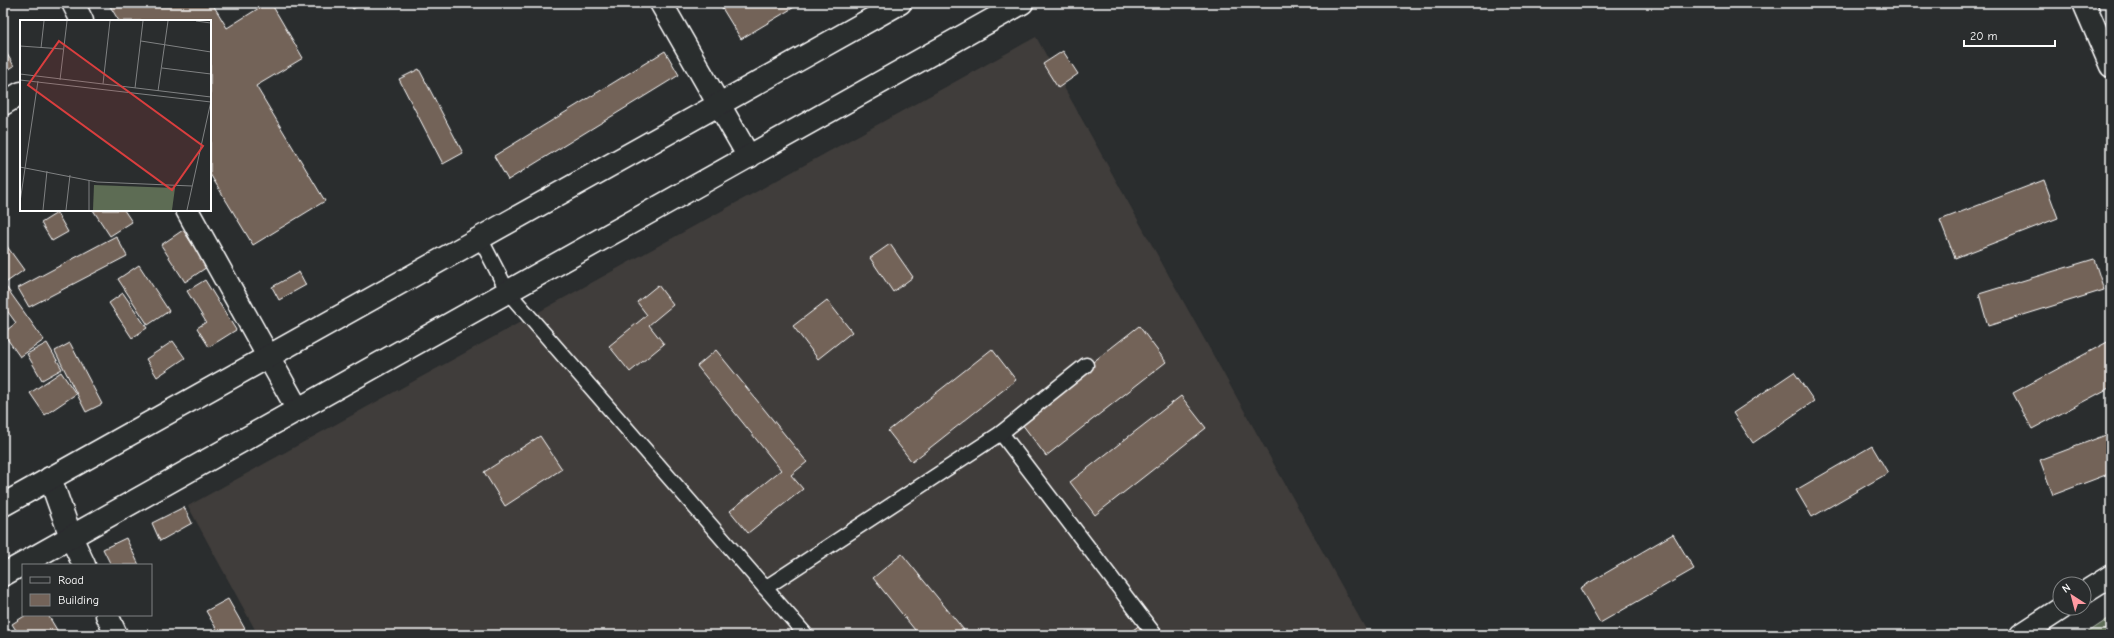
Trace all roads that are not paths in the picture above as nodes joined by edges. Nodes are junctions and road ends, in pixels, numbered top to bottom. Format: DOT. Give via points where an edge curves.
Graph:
graph roads {
  1 [pos="73,3"];
  2 [pos="661,3"];
  3 [pos="900,3"];
  4 [pos="1022,3"];
  5 [pos="2084,3"];
  6 [pos="82,20"];
  7 [pos="2111,66"];
  8 [pos="20,94"];
  9 [pos="3,104"];
  10 [pos="719,104"];
  11 [pos="749,156"];
  12 [pos="188,211"];
  13 [pos="480,238"];
  14 [pos="508,292"];
  15 [pos="269,356"];
  16 [pos="1086,365"];
  17 [pos="298,410"];
  18 [pos="1001,433"];
  19 [pos="50,478"];
  20 [pos="3,504"];
  21 [pos="71,537"];
  22 [pos="22,564"];
  23 [pos="23,564"];
  24 [pos="84,564"];
  25 [pos="3,575"];
  26 [pos="2111,576"];
  27 [pos="765,588"];
  28 [pos="2092,589"];
  29 [pos="2052,615"];
  30 [pos="107,616"];
  31 [pos="116,635"];
  32 [pos="806,635"];
  33 [pos="1156,635"];
  34 [pos="2021,635"];
  1 -- 6 [label="street"];
  2 -- 10 [label="street"];
  3 -- 10 [label="street"];
  4 -- 11 [label="street"];
  5 -- 7 [label="street"];
  8 -- 9 [label="street"];
  10 -- 11 [label="street"];
  10 -- 13 [label="street"];
  11 -- 14 [label="street"];
  12 -- 15 [label="street"];
  13 -- 14 [label="lane"];
  13 -- 15 [label="street"];
  14 -- 17 [label="street"];
  14 -- 27 [label="lane"];
  15 -- 17 [label="street"];
  15 -- 19 [label="street"];
  16 -- 18 [label="lane"];
  17 -- 21 [label="street"];
  18 -- 27 [label="lane"];
  18 -- 33 [label="lane"];
  19 -- 20 [label="street"];
  19 -- 21 [label="street"];
  21 -- 23 [label="street"];
  21 -- 24 [label="street"];
  22 -- 25 [label="street"];
  26 -- 28 [label="street"];
  27 -- 32 [label="lane"];
  29 -- 34 [label="street"];
  30 -- 31 [label="street"];
}
